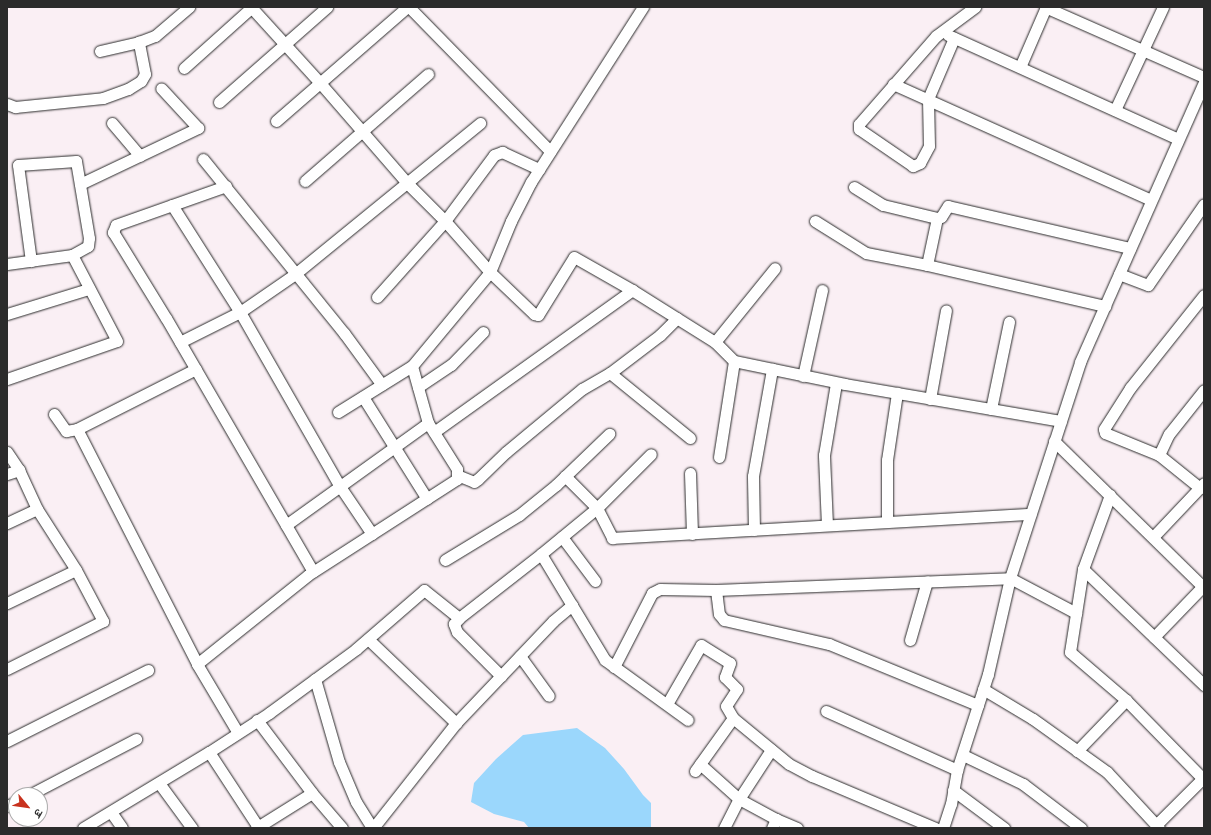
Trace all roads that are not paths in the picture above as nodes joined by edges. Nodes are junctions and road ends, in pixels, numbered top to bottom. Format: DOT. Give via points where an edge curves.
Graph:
graph roads {
  1 [pos="189,7"];
  2 [pos="251,7"];
  3 [pos="327,7"];
  4 [pos="408,7"];
  5 [pos="643,7"];
  6 [pos="975,7"];
  7 [pos="1046,7"];
  8 [pos="1163,7"];
  9 [pos="942,32"];
  10 [pos="954,38"];
  11 [pos="139,42"];
  12 [pos="285,44"];
  13 [pos="100,51"];
  14 [pos="1144,51"];
  15 [pos="1020,67"];
  16 [pos="184,68"];
  17 [pos="428,74"];
  18 [pos="1204,77"];
  19 [pos="1204,82"];
  20 [pos="321,84"];
  21 [pos="893,84"];
  22 [pos="161,88"];
  23 [pos="928,99"];
  24 [pos="219,102"];
  25 [pos="7,104"];
  26 [pos="1115,110"];
  27 [pos="276,121"];
  28 [pos="480,122"];
  29 [pos="112,123"];
  30 [pos="362,132"];
  31 [pos="1178,139"];
  32 [pos="550,151"];
  33 [pos="140,156"];
  34 [pos="203,159"];
  35 [pos="539,169"];
  36 [pos="305,181"];
  37 [pos="80,184"];
  38 [pos="407,184"];
  39 [pos="226,186"];
  40 [pos="854,187"];
  41 [pos="1151,200"];
  42 [pos="1204,204"];
  43 [pos="172,205"];
  44 [pos="937,218"];
  45 [pos="445,221"];
  46 [pos="815,221"];
  47 [pos="1130,248"];
  48 [pos="72,255"];
  49 [pos="30,261"];
  50 [pos="7,264"];
  51 [pos="927,265"];
  52 [pos="775,268"];
  53 [pos="490,272"];
  54 [pos="295,274"];
  55 [pos="1119,274"];
  56 [pos="89,289"];
  57 [pos="632,290"];
  58 [pos="822,290"];
  59 [pos="377,297"];
  60 [pos="1203,300"];
  61 [pos="1105,306"];
  62 [pos="946,310"];
  63 [pos="240,312"];
  64 [pos="7,314"];
  65 [pos="677,318"];
  66 [pos="1009,322"];
  67 [pos="483,332"];
  68 [pos="180,342"];
  69 [pos="715,342"];
  70 [pos="734,361"];
  71 [pos="412,366"];
  72 [pos="196,369"];
  73 [pos="772,369"];
  74 [pos="610,373"];
  75 [pos="803,376"];
  76 [pos="7,379"];
  77 [pos="836,383"];
  78 [pos="382,385"];
  79 [pos="418,387"];
  80 [pos="1204,390"];
  81 [pos="897,393"];
  82 [pos="363,396"];
  83 [pos="930,399"];
  84 [pos="991,409"];
  85 [pos="338,412"];
  86 [pos="54,414"];
  87 [pos="1061,421"];
  88 [pos="431,428"];
  89 [pos="77,429"];
  90 [pos="610,434"];
  91 [pos="690,438"];
  92 [pos="1054,441"];
  93 [pos="395,446"];
  94 [pos="651,454"];
  95 [pos="1159,455"];
  96 [pos="8,456"];
  97 [pos="719,457"];
  98 [pos="19,470"];
  99 [pos="7,474"];
  100 [pos="690,474"];
  101 [pos="457,475"];
  102 [pos="565,476"];
  103 [pos="339,485"];
  104 [pos="1202,485"];
  105 [pos="1110,495"];
  106 [pos="427,499"];
  107 [pos="597,508"];
  108 [pos="37,509"];
  109 [pos="1030,514"];
  110 [pos="887,521"];
  111 [pos="7,524"];
  112 [pos="286,525"];
  113 [pos="827,525"];
  114 [pos="754,530"];
  115 [pos="372,534"];
  116 [pos="692,534"];
  117 [pos="562,537"];
  118 [pos="1153,537"];
  119 [pos="541,554"];
  120 [pos="445,560"];
  121 [pos="1083,569"];
  122 [pos="76,570"];
  123 [pos="313,572"];
  124 [pos="1010,578"];
  125 [pos="594,581"];
  126 [pos="927,581"];
  127 [pos="1204,587"];
  128 [pos="716,590"];
  129 [pos="7,603"];
  130 [pos="572,605"];
  131 [pos="1076,614"];
  132 [pos="459,618"];
  133 [pos="1154,637"];
  134 [pos="368,639"];
  135 [pos="910,640"];
  136 [pos="520,656"];
  137 [pos="196,664"];
  138 [pos="614,667"];
  139 [pos="7,669"];
  140 [pos="148,670"];
  141 [pos="501,676"];
  142 [pos="315,679"];
  143 [pos="1204,685"];
  144 [pos="983,689"];
  145 [pos="549,696"];
  146 [pos="1126,700"];
  147 [pos="667,704"];
  148 [pos="978,704"];
  149 [pos="826,711"];
  150 [pos="733,718"];
  151 [pos="257,720"];
  152 [pos="688,720"];
  153 [pos="456,723"];
  154 [pos="238,733"];
  155 [pos="136,739"];
  156 [pos="7,741"];
  157 [pos="771,750"];
  158 [pos="1077,751"];
  159 [pos="209,752"];
  160 [pos="963,755"];
  161 [pos="957,770"];
  162 [pos="1203,779"];
  163 [pos="159,783"];
  164 [pos="44,787"];
  165 [pos="953,790"];
  166 [pos="312,793"];
  167 [pos="739,799"];
  168 [pos="111,812"];
  169 [pos="774,823"];
  170 [pos="1158,826"];
  171 [pos="260,827"];
  172 [pos="83,828"];
  173 [pos="122,828"];
  174 [pos="192,828"];
  175 [pos="342,828"];
  176 [pos="373,828"];
  177 [pos="724,828"];
  178 [pos="797,828"];
  179 [pos="935,828"];
  180 [pos="943,828"];
  181 [pos="1004,828"];
  182 [pos="1081,828"];
  1 -- 11 [label="street" via="155,36"];
  2 -- 12 [label="street"];
  2 -- 16 [label="street"];
  3 -- 12 [label="street"];
  4 -- 20 [label="street"];
  4 -- 32 [label="street"];
  5 -- 32 [label="street"];
  6 -- 9 [label="street"];
  7 -- 14 [label="street"];
  7 -- 15 [label="street"];
  8 -- 14 [label="street"];
  9 -- 10 [label="street"];
  9 -- 21 [label="street"];
  10 -- 15 [label="street"];
  10 -- 23 [label="street"];
  11 -- 13 [label="street"];
  11 -- 25 [label="street" via="145,74 141,81 128,89 103,98 15,107"];
  12 -- 20 [label="street"];
  12 -- 24 [label="street"];
  14 -- 18 [label="street"];
  14 -- 26 [label="street"];
  15 -- 26 [label="street"];
  17 -- 30 [label="street"];
  19 -- 31 [label="street"];
  20 -- 27 [label="street"];
  20 -- 30 [label="street"];
  21 -- 23 [label="street"];
  21 -- 23 [label="street" via="860,121 858,128 913,166 920,163 929,146"];
  22 -- 33 [label="street" via="198,128"];
  23 -- 41 [label="street"];
  26 -- 31 [label="street"];
  28 -- 38 [label="street"];
  29 -- 33 [label="street"];
  30 -- 36 [label="street"];
  30 -- 38 [label="street"];
  31 -- 41 [label="street"];
  32 -- 35 [label="street"];
  33 -- 37 [label="street"];
  34 -- 39 [label="street"];
  35 -- 45 [label="street" via="498,152"];
  35 -- 53 [label="street" via="511,221"];
  37 -- 48 [label="street" via="89,238 88,246"];
  37 -- 49 [label="street" via="76,161 18,165"];
  38 -- 45 [label="street"];
  38 -- 54 [label="street"];
  39 -- 43 [label="street"];
  39 -- 54 [label="street"];
  40 -- 44 [label="street" via="883,205"];
  41 -- 47 [label="street"];
  42 -- 55 [label="street" via="1148,285"];
  43 -- 63 [label="street"];
  43 -- 68 [label="street" via="116,225 113,232"];
  44 -- 47 [label="street" via="941,217 948,206"];
  44 -- 51 [label="street"];
  45 -- 53 [label="street"];
  45 -- 59 [label="street"];
  46 -- 51 [label="street" via="866,253"];
  47 -- 55 [label="street"];
  48 -- 49 [label="street"];
  48 -- 56 [label="street"];
  49 -- 50 [label="street"];
  51 -- 61 [label="street"];
  52 -- 69 [label="street"];
  53 -- 57 [label="street" via="538,315 574,257"];
  53 -- 71 [label="street"];
  54 -- 63 [label="street"];
  54 -- 78 [label="street" via="344,333"];
  55 -- 61 [label="street"];
  56 -- 64 [label="street"];
  56 -- 76 [label="street" via="117,341"];
  57 -- 65 [label="street"];
  57 -- 88 [label="street"];
  58 -- 75 [label="street"];
  60 -- 95 [label="street" via="1130,388 1104,430"];
  61 -- 87 [label="street" via="1080,362"];
  62 -- 83 [label="street"];
  63 -- 68 [label="street"];
  63 -- 103 [label="street"];
  65 -- 69 [label="street"];
  65 -- 74 [label="street" via="660,335"];
  66 -- 84 [label="street"];
  67 -- 79 [label="street" via="451,365"];
  68 -- 72 [label="street"];
  69 -- 70 [label="street"];
  70 -- 73 [label="street"];
  70 -- 97 [label="street"];
  71 -- 78 [label="street"];
  71 -- 79 [label="street"];
  72 -- 89 [label="street"];
  72 -- 112 [label="street"];
  73 -- 75 [label="street"];
  73 -- 114 [label="street" via="753,476"];
  74 -- 91 [label="street"];
  74 -- 101 [label="street" via="582,389 474,482"];
  75 -- 77 [label="street"];
  77 -- 81 [label="street"];
  77 -- 113 [label="street" via="824,454"];
  78 -- 82 [label="street"];
  79 -- 88 [label="street"];
  80 -- 95 [label="street" via="1169,434"];
  81 -- 83 [label="street"];
  81 -- 110 [label="street" via="887,460"];
  82 -- 85 [label="street"];
  82 -- 93 [label="street"];
  83 -- 84 [label="street"];
  84 -- 87 [label="street"];
  86 -- 89 [label="street" via="66,431"];
  87 -- 92 [label="street"];
  88 -- 93 [label="street"];
  88 -- 101 [label="street" via="456,469"];
  89 -- 137 [label="street"];
  90 -- 102 [label="street"];
  92 -- 105 [label="street"];
  92 -- 109 [label="street"];
  93 -- 103 [label="street"];
  93 -- 106 [label="street"];
  94 -- 107 [label="street"];
  95 -- 104 [label="street"];
  96 -- 98 [label="street"];
  98 -- 99 [label="street"];
  98 -- 108 [label="street"];
  100 -- 116 [label="street"];
  101 -- 106 [label="street" via="457,479"];
  102 -- 107 [label="street"];
  102 -- 120 [label="street" via="519,515"];
  103 -- 112 [label="street"];
  103 -- 115 [label="street"];
  104 -- 118 [label="street"];
  105 -- 118 [label="street"];
  105 -- 121 [label="street"];
  106 -- 115 [label="street"];
  107 -- 116 [label="street" via="612,538"];
  107 -- 117 [label="street"];
  108 -- 111 [label="street"];
  108 -- 122 [label="street"];
  109 -- 110 [label="street"];
  109 -- 124 [label="street"];
  110 -- 113 [label="street"];
  112 -- 123 [label="street"];
  113 -- 114 [label="street"];
  114 -- 116 [label="street"];
  115 -- 123 [label="street"];
  117 -- 119 [label="street"];
  117 -- 125 [label="street"];
  118 -- 127 [label="street"];
  119 -- 130 [label="street"];
  119 -- 132 [label="street"];
  121 -- 131 [label="street"];
  121 -- 133 [label="street"];
  122 -- 129 [label="street"];
  122 -- 139 [label="street" via="103,621"];
  123 -- 137 [label="street"];
  124 -- 126 [label="street"];
  124 -- 131 [label="street"];
  124 -- 144 [label="street"];
  126 -- 128 [label="street"];
  126 -- 135 [label="street"];
  127 -- 133 [label="street"];
  128 -- 138 [label="street" via="655,590"];
  128 -- 148 [label="street" via="719,614 724,620 829,644"];
  130 -- 136 [label="street" via="552,621"];
  130 -- 138 [label="street" via="594,644 605,660"];
  131 -- 146 [label="street" via="1070,652"];
  132 -- 134 [label="street" via="424,590"];
  132 -- 141 [label="street" via="454,624 457,632"];
  133 -- 143 [label="street"];
  134 -- 142 [label="street"];
  134 -- 153 [label="street"];
  136 -- 141 [label="street"];
  136 -- 145 [label="street"];
  137 -- 154 [label="street"];
  138 -- 147 [label="street"];
  140 -- 156 [label="street"];
  141 -- 153 [label="street"];
  142 -- 151 [label="street"];
  142 -- 176 [label="street" via="339,762 356,802"];
  144 -- 148 [label="street"];
  144 -- 158 [label="street" via="1033,719"];
  146 -- 158 [label="street"];
  146 -- 162 [label="street"];
  147 -- 150 [label="street" via="701,645 730,663 724,676 738,689 726,706"];
  147 -- 152 [label="street"];
  148 -- 160 [label="street"];
  149 -- 161 [label="street"];
  150 -- 157 [label="street"];
  150 -- 167 [label="street" via="697,768"];
  151 -- 154 [label="street"];
  151 -- 166 [label="street"];
  153 -- 176 [label="street"];
  154 -- 159 [label="street"];
  155 -- 164 [label="street"];
  157 -- 167 [label="street"];
  157 -- 179 [label="street" via="789,764 812,776"];
  158 -- 170 [label="street" via="1107,772"];
  159 -- 163 [label="street"];
  159 -- 171 [label="street"];
  160 -- 161 [label="street"];
  160 -- 182 [label="street" via="1024,784"];
  161 -- 165 [label="street"];
  162 -- 170 [label="street"];
  163 -- 168 [label="street"];
  163 -- 174 [label="street"];
  165 -- 180 [label="street"];
  165 -- 181 [label="street"];
  166 -- 171 [label="street"];
  166 -- 175 [label="street"];
  167 -- 169 [label="street"];
  167 -- 177 [label="street"];
  168 -- 172 [label="street"];
  168 -- 173 [label="street"];
  169 -- 178 [label="street"];
}
